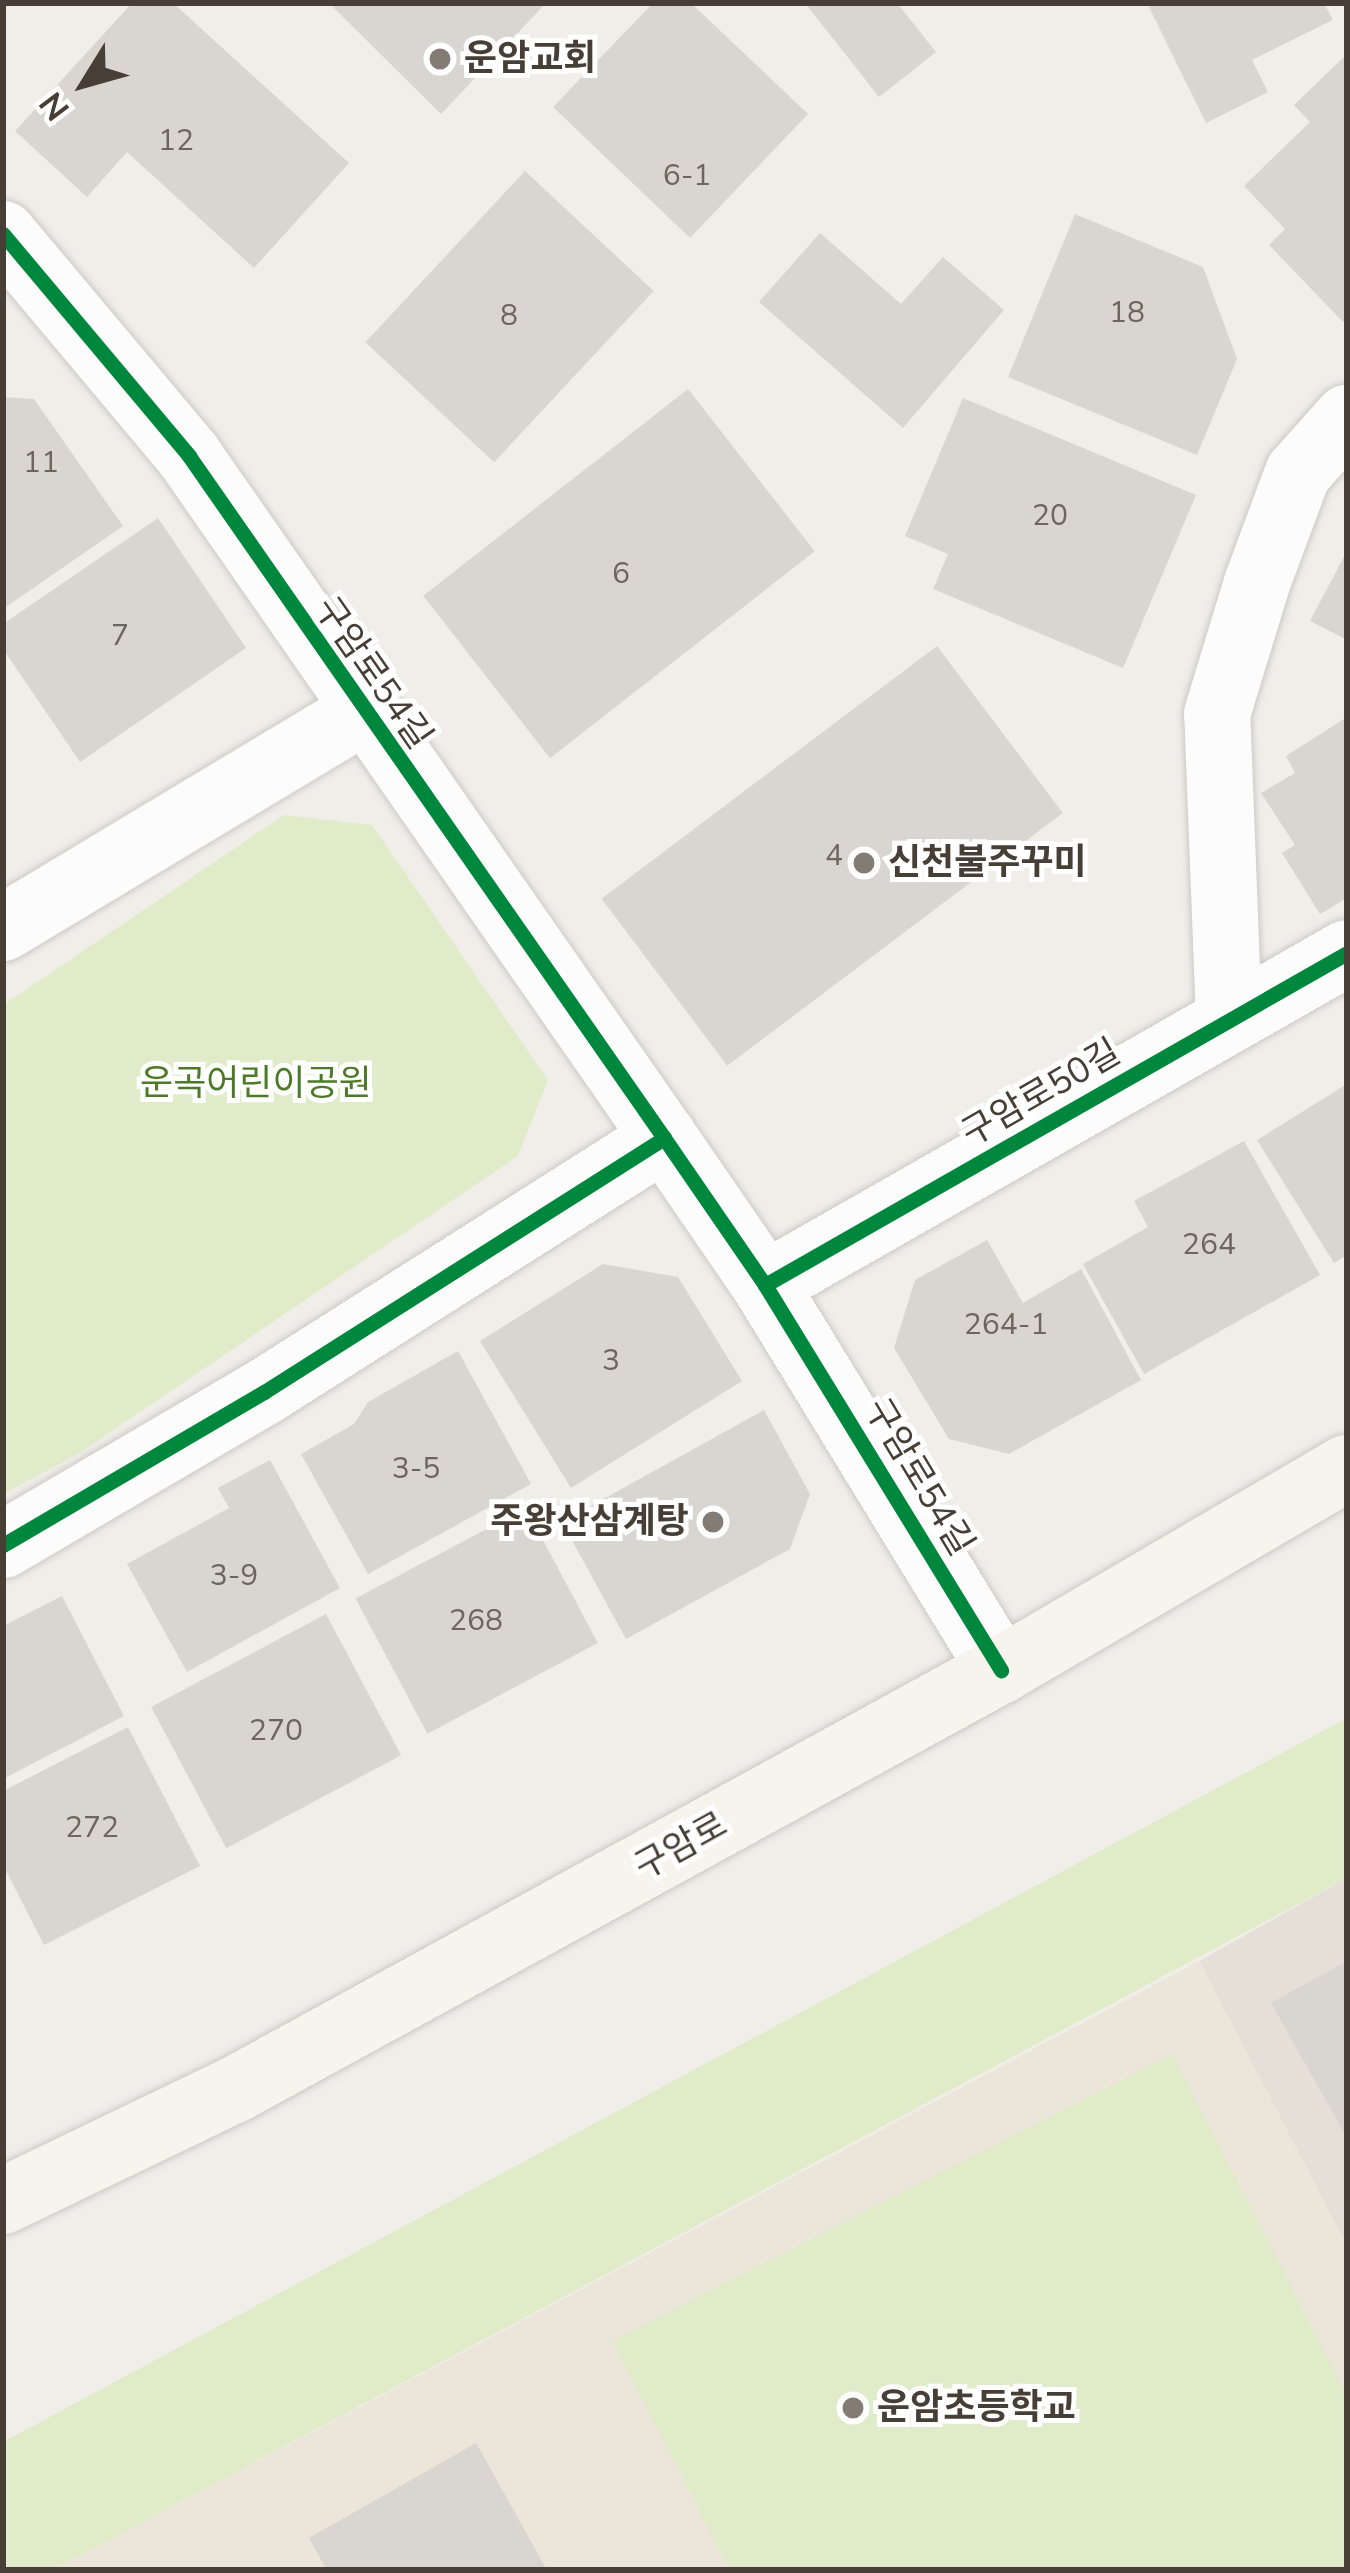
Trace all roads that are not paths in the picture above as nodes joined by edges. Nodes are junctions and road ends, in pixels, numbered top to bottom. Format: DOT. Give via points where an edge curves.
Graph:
graph roads {
  1 [pos="9,251"];
  2 [pos="1347,418"];
  3 [pos="362,712"];
  4 [pos="3,928"];
  5 [pos="1347,953"];
  6 [pos="1228,1020"];
  7 [pos="664,1138"];
  8 [pos="765,1285"];
  9 [pos="1347,1468"];
  10 [pos="3,1545"];
  11 [pos="1001,1670"];
  12 [pos="3,2201"];
  1 -- 3 [label="street, 구암로54길" via="189,456"];
  2 -- 6 [label="street" via="1298,473 1217,714"];
  3 -- 4 [label="street, 구암로54길"];
  3 -- 7 [label="street, 구암로54길"];
  5 -- 6 [label="street, 구암로50길"];
  6 -- 8 [label="street, 구암로50길"];
  7 -- 8 [label="street, 구암로54길"];
  7 -- 10 [label="street" via="264,1392"];
  8 -- 11 [label="street, 구암로54길"];
  9 -- 11 [label="main road, 구암로"];
  11 -- 12 [label="main road, 구암로" via="236,2089"];
}
